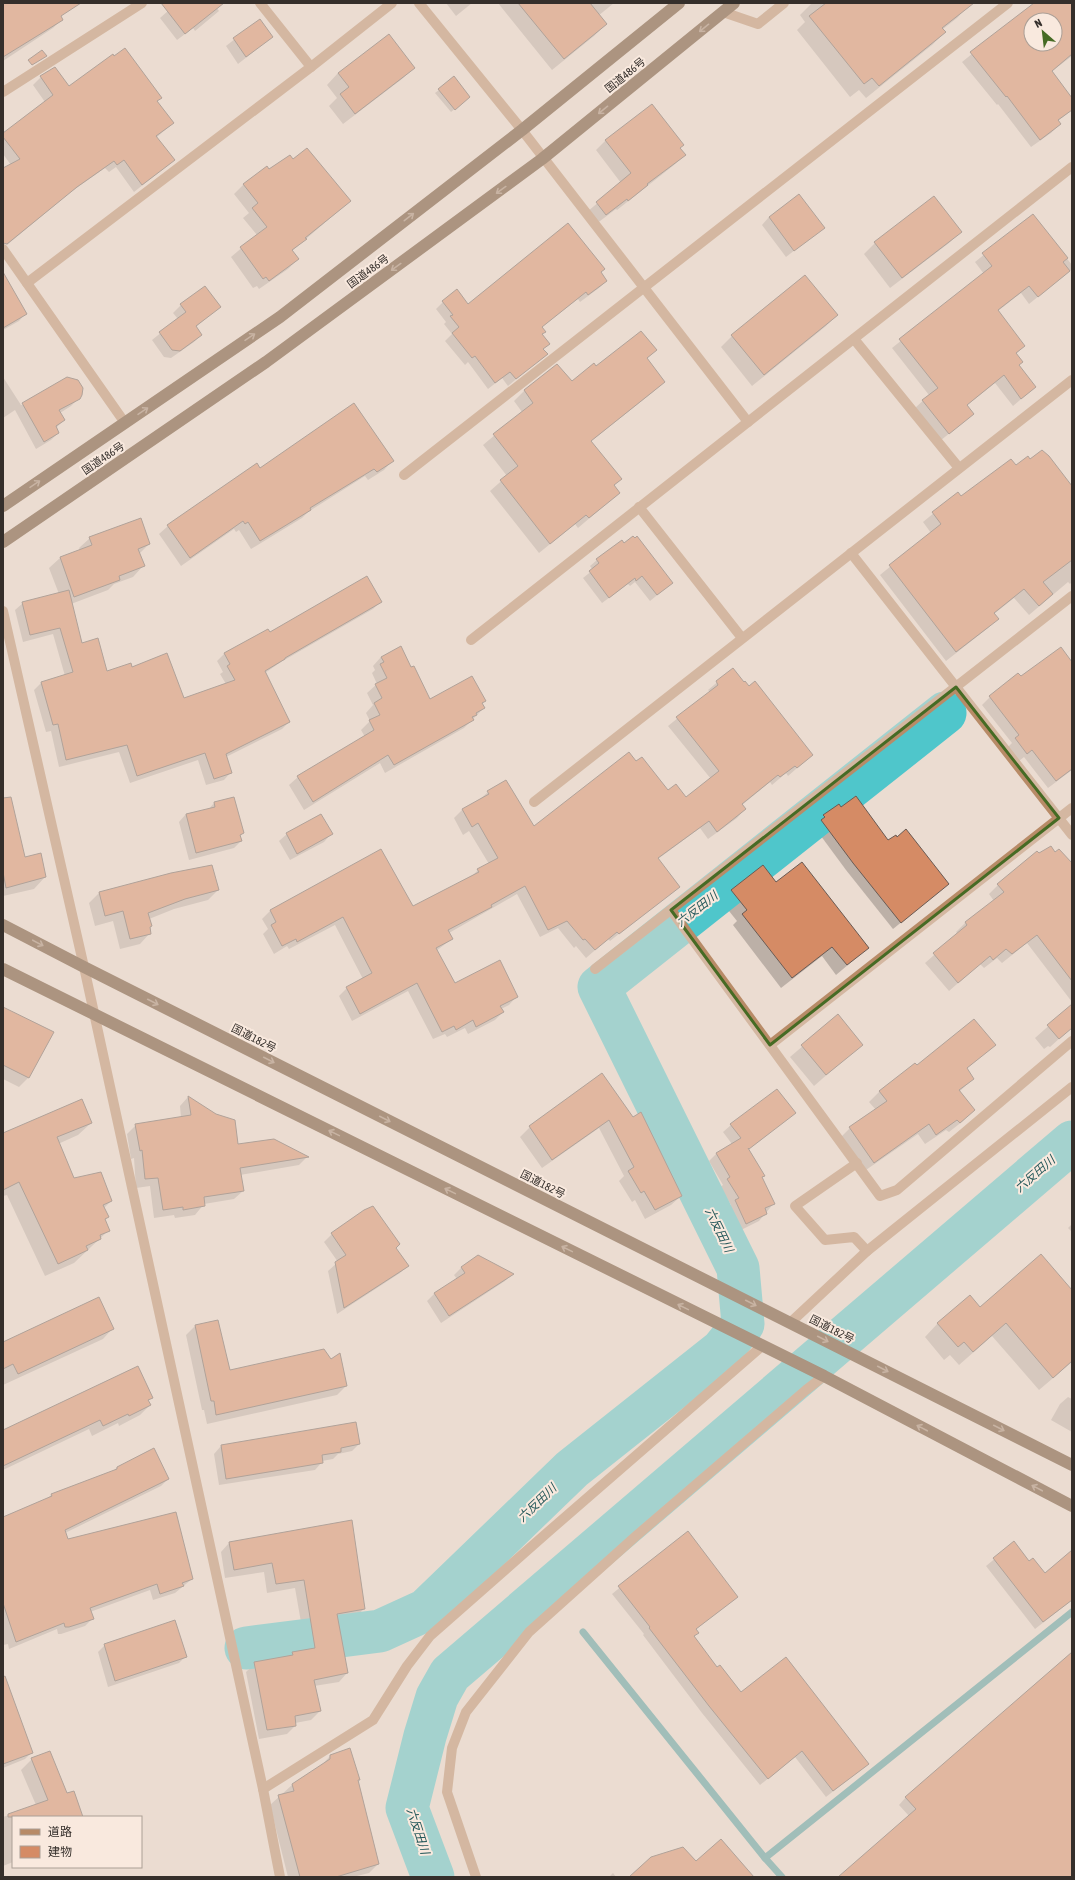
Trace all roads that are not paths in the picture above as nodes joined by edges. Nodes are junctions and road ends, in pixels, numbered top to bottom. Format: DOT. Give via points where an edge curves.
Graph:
graph roads {
  1 [pos="142,3"];
  2 [pos="260,3"];
  3 [pos="392,3"];
  4 [pos="419,3"];
  5 [pos="679,3"];
  6 [pos="734,3"];
  7 [pos="784,3"];
  8 [pos="1008,3"];
  9 [pos="723,12"];
  10 [pos="311,67"];
  11 [pos="3,92"];
  12 [pos="522,130"];
  13 [pos="542,159"];
  14 [pos="1072,167"];
  15 [pos="3,249"];
  16 [pos="27,283"];
  17 [pos="643,288"];
  18 [pos="854,339"];
  19 [pos="1072,380"];
  20 [pos="748,422"];
  21 [pos="125,423"];
  22 [pos="959,468"];
  23 [pos="404,475"];
  24 [pos="3,506"];
  25 [pos="639,507"];
  26 [pos="3,542"];
  27 [pos="851,553"];
  28 [pos="1072,596"];
  29 [pos="3,611"];
  30 [pos="742,638"];
  31 [pos="471,640"];
  32 [pos="956,687"];
  33 [pos="534,802"];
  34 [pos="1072,808"];
  35 [pos="1059,818"];
  36 [pos="1072,835"];
  37 [pos="671,910"];
  38 [pos="3,924"];
  39 [pos="84,967"];
  40 [pos="3,969"];
  41 [pos="595,969"];
  42 [pos="94,1014"];
  43 [pos="1072,1041"];
  44 [pos="770,1045"];
  45 [pos="1072,1087"];
  46 [pos="856,1163"];
  47 [pos="868,1251"];
  48 [pos="790,1323"];
  49 [pos="763,1346"];
  50 [pos="820,1374"];
  51 [pos="1072,1465"];
  52 [pos="1072,1506"];
  53 [pos="263,1789"];
  54 [pos="280,1877"];
  55 [pos="476,1877"];
  1 -- 11 [label="street"];
  2 -- 10 [label="street"];
  3 -- 10 [label="street"];
  4 -- 12 [label="street"];
  5 -- 12 [label="highway, 国道486号"];
  6 -- 9 [label="highway, 国道486号"];
  7 -- 9 [label="street" via="758,24"];
  8 -- 17 [label="street"];
  9 -- 13 [label="highway, 国道486号, one-way"];
  10 -- 16 [label="street"];
  12 -- 13 [label="street"];
  21 -- 12 [label="highway, 国道486号, one-way" via="280,317"];
  13 -- 17 [label="street"];
  13 -- 26 [label="highway, 国道486号, one-way" via="266,362"];
  14 -- 18 [label="street"];
  15 -- 16 [label="street"];
  16 -- 21 [label="street"];
  17 -- 20 [label="street"];
  17 -- 23 [label="street"];
  18 -- 20 [label="street"];
  18 -- 22 [label="street"];
  19 -- 22 [label="street"];
  20 -- 25 [label="street"];
  24 -- 21 [label="highway, 国道486号, one-way"];
  22 -- 27 [label="street"];
  25 -- 30 [label="street"];
  25 -- 31 [label="street"];
  27 -- 30 [label="street"];
  27 -- 32 [label="street"];
  28 -- 32 [label="street"];
  29 -- 39 [label="street"];
  30 -- 33 [label="street"];
  32 -- 35 [label="street"];
  32 -- 37 [label="street"];
  34 -- 35 [label="street"];
  35 -- 36 [label="street"];
  35 -- 44 [label="street"];
  37 -- 41 [label="street"];
  37 -- 44 [label="street"];
  38 -- 39 [label="highway, 国道182号, one-way"];
  39 -- 42 [label="street"];
  39 -- 48 [label="highway, 国道182号, one-way"];
  40 -- 42 [label="highway"];
  49 -- 42 [label="highway, one-way"];
  42 -- 53 [label="street"];
  43 -- 46 [label="street" via="897,1190 880,1196"];
  44 -- 46 [label="street"];
  45 -- 47 [label="street"];
  46 -- 47 [label="street" via="795,1206 825,1240 854,1237"];
  47 -- 48 [label="street"];
  48 -- 51 [label="highway, 国道182号, one-way"];
  49 -- 50 [label="highway"];
  49 -- 53 [label="street" via="430,1636 407,1666 373,1720"];
  52 -- 50 [label="highway, one-way"];
  50 -- 55 [label="street" via="806,1390 529,1632 466,1712 452,1748 447,1792"];
  53 -- 54 [label="street"];
}
